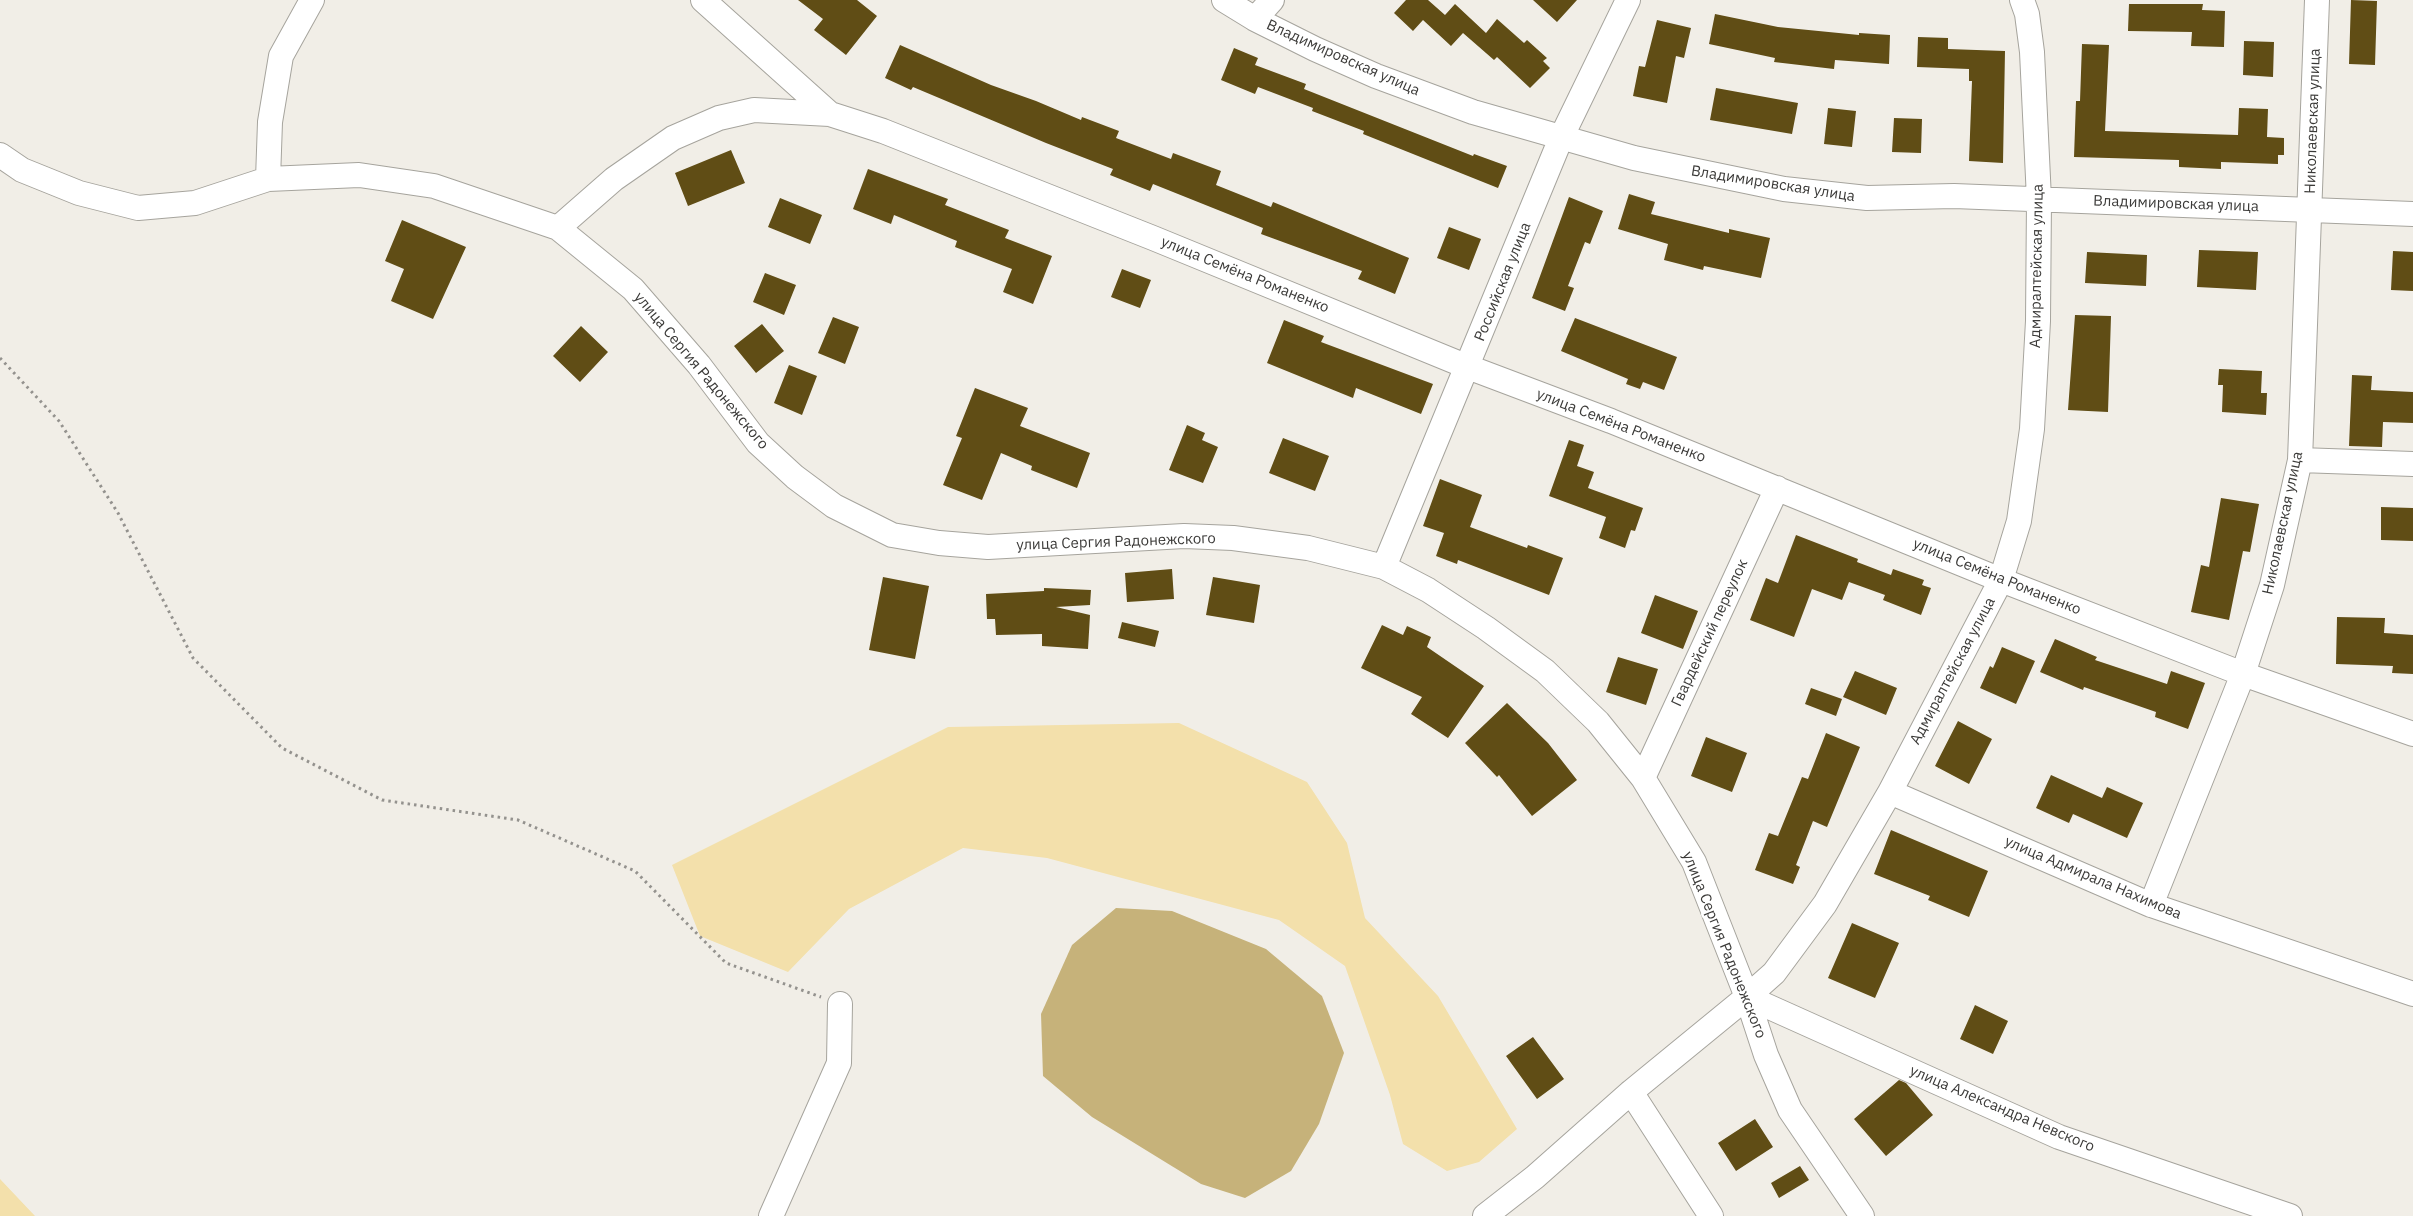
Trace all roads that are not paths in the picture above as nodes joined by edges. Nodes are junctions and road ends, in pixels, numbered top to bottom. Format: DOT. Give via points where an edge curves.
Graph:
graph roads {
  1 [pos="312,0"];
  2 [pos="703,0"];
  3 [pos="1224,0"];
  4 [pos="1272,0"];
  5 [pos="1628,0"];
  6 [pos="2022,0"];
  7 [pos="2317,0"];
  8 [pos="1255,18"];
  9 [pos="830,114"];
  10 [pos="1561,138"];
  11 [pos="0,155"];
  12 [pos="268,179"];
  13 [pos="2039,199"];
  14 [pos="2310,208"];
  15 [pos="2413,214"];
  16 [pos="558,228"];
  17 [pos="1468,367"];
  18 [pos="2300,460"];
  19 [pos="2413,464"];
  20 [pos="1777,488"];
  21 [pos="1384,567"];
  22 [pos="2001,580"];
  23 [pos="2243,674"];
  24 [pos="2413,734"];
  25 [pos="1644,778"];
  26 [pos="1890,792"];
  27 [pos="2151,906"];
  28 [pos="2413,994"];
  29 [pos="1747,997"];
  30 [pos="840,1004"];
  31 [pos="1631,1092"];
  32 [pos="771,1216"];
  33 [pos="1485,1216"];
  34 [pos="1711,1216"];
  35 [pos="1862,1216"];
  36 [pos="2290,1216"];
  1 -- 12 [label="street" via="281,56 270,122"];
  2 -- 9 [label="street, улица Семёна Романенко"];
  3 -- 8 [label="street, Владимировская улица"];
  4 -- 8 [label="street"];
  5 -- 10 [label="street, Российская улица"];
  6 -- 13 [label="street, Адмиралтейская улица" via="2032,52"];
  7 -- 14 [label="street, Николаевская улица"];
  8 -- 10 [label="street, Владимировская улица" via="1376,76 1473,112"];
  9 -- 16 [label="street, улица Семёна Романенко" via="754,110 719,118 673,138 614,179"];
  9 -- 17 [label="street, улица Семёна Романенко" via="883,131 1153,238"];
  10 -- 13 [label="street, Владимировская улица" via="1634,158 1784,189 1867,198 1954,196"];
  10 -- 17 [label="street, Российская улица"];
  11 -- 12 [label="street, улица Сергия Радонежского" via="22,170 79,193 138,208 195,203"];
  12 -- 16 [label="street, улица Сергия Радонежского" via="359,175 434,186"];
  13 -- 14 [label="street, Владимировская улица"];
  13 -- 22 [label="street, Адмиралтейская улица" via="2038,321 2032,429 2019,522"];
  14 -- 15 [label="street, Владимировская улица"];
  14 -- 18 [label="street, Николаевская улица"];
  16 -- 21 [label="street, улица Сергия Радонежского" via="632,288 699,365 758,443 795,477 834,506 892,535 988,547 1184,536 1233,538 1308,548"];
  17 -- 20 [label="street, улица Семёна Романенко"];
  17 -- 21 [label="street, Российская улица"];
  18 -- 19 [label="street"];
  18 -- 23 [label="street, Николаевская улица" via="2272,585"];
  20 -- 22 [label="street, улица Семёна Романенко"];
  20 -- 25 [label="street, Гвардейский переулок"];
  21 -- 25 [label="street, улица Сергия Радонежского" via="1428,590 1545,671 1598,722"];
  22 -- 23 [label="street, улица Семёна Романенко"];
  22 -- 26 [label="street, Адмиралтейская улица"];
  23 -- 24 [label="street, улица Семёна Романенко"];
  23 -- 27 [label="street, Николаевская улица"];
  25 -- 29 [label="street, улица Сергия Радонежского" via="1694,862"];
  26 -- 27 [label="street, улица Адмирала Нахимова"];
  26 -- 29 [label="street, Адмиралтейская улица" via="1826,904 1774,973"];
  27 -- 28 [label="street, улица Адмирала Нахимова"];
  29 -- 31 [label="street, Адмиралтейская улица"];
  29 -- 35 [label="street, улица Сергия Радонежского" via="1766,1055 1790,1110"];
  29 -- 36 [label="street, улица Александра Невского" via="2059,1137"];
  30 -- 32 [label="street" via="839,1064"];
  31 -- 33 [label="street, Адмиралтейская улица" via="1535,1177"];
  31 -- 34 [label="street"];
}
